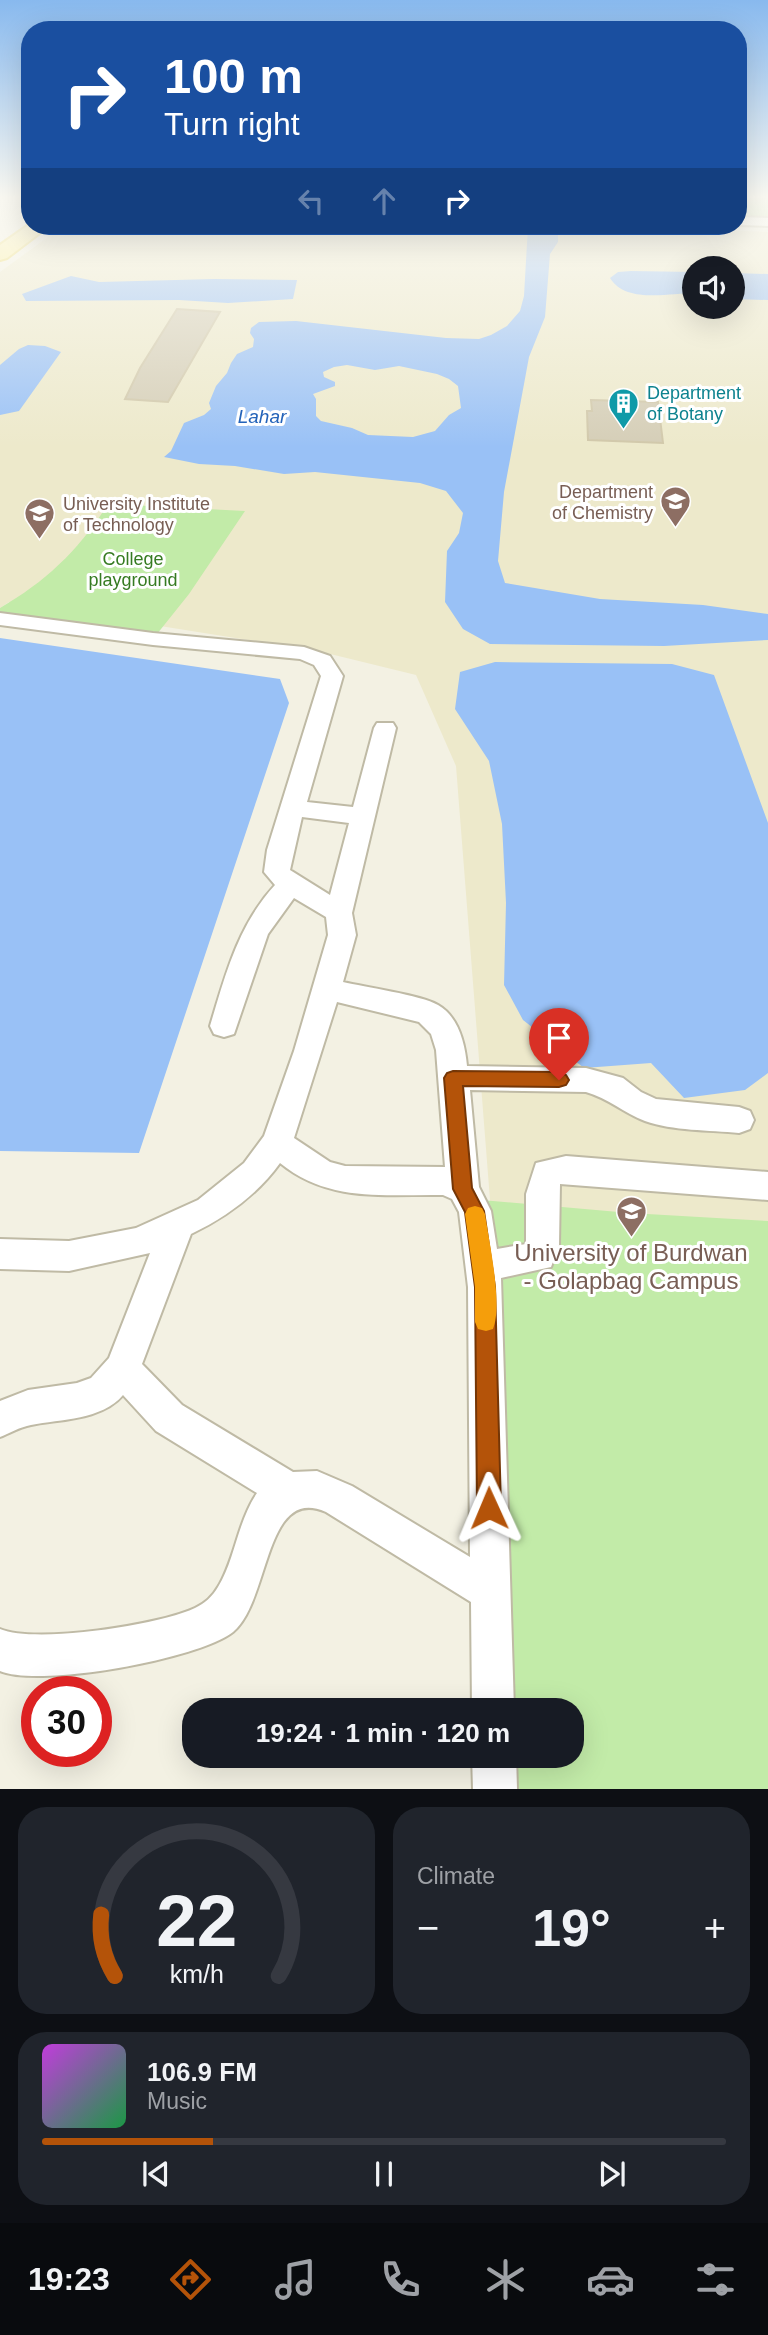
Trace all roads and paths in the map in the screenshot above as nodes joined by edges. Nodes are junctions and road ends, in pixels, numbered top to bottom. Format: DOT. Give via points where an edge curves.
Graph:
graph roads {
  1 [pos="0,619"];
  2 [pos="385,728"];
  3 [pos="293,808"];
  4 [pos="363,817"];
  5 [pos="290,886"];
  6 [pos="340,913"];
  7 [pos="325,988"];
  8 [pos="224,1026"];
  9 [pos="453,1078"];
  10 [pos="739,1120"];
  11 [pos="277,1142"];
  12 [pos="768,1186"];
  13 [pos="463,1189"];
  14 [pos="178,1224"];
  15 [pos="0,1254"];
  16 [pos="482,1267"];
  17 [pos="122,1370"];
  18 [pos="0,1419"];
  19 [pos="287,1490"];
  20 [pos="490,1591"];
  21 [pos="0,1650"];
  22 [pos="493,1698"];
  23 [pos="494,1768"];
  24 [pos="495,1789"];
  1 -- 3 [label="street" via="304,653 322,661 332,676"];
  2 -- 4 [label="street"];
  3 -- 4 [label="street"];
  3 -- 5 [label="street" via="277,872"];
  4 -- 6 [label="street"];
  5 -- 6 [label="street"];
  5 -- 8 [label="street" via="260,921"];
  6 -- 7 [label="street" via="342,935"];
  7 -- 9 [label="street" via="428,1013 444,1029"];
  7 -- 11 [label="street"];
  9 -- 10 [label="street" via="586,1080 612,1087 653,1111"];
  9 -- 13 [label="street"];
  11 -- 13 [label="street" via="313,1168 345,1180 446,1181"];
  11 -- 14 [label="street" via="255,1173 209,1210"];
  12 -- 16 [label="street" via="566,1169 547,1173 541,1185 545,1240 539,1256"];
  13 -- 16 [label="street" via="475,1211"];
  14 -- 15 [label="street" via="140,1242 69,1256"];
  14 -- 17 [label="street"];
  16 -- 20 [label="street"];
  17 -- 18 [label="street" via="104,1390 78,1401 28,1408"];
  17 -- 19 [label="street" via="169,1418"];
  19 -- 20 [label="street" via="312,1488 339,1499"];
  19 -- 21 [label="street" via="264,1511 239,1591 218,1618 178,1635 52,1655"];
  20 -- 22 [label="street"];
  23 -- 24 [label="street"];
}
